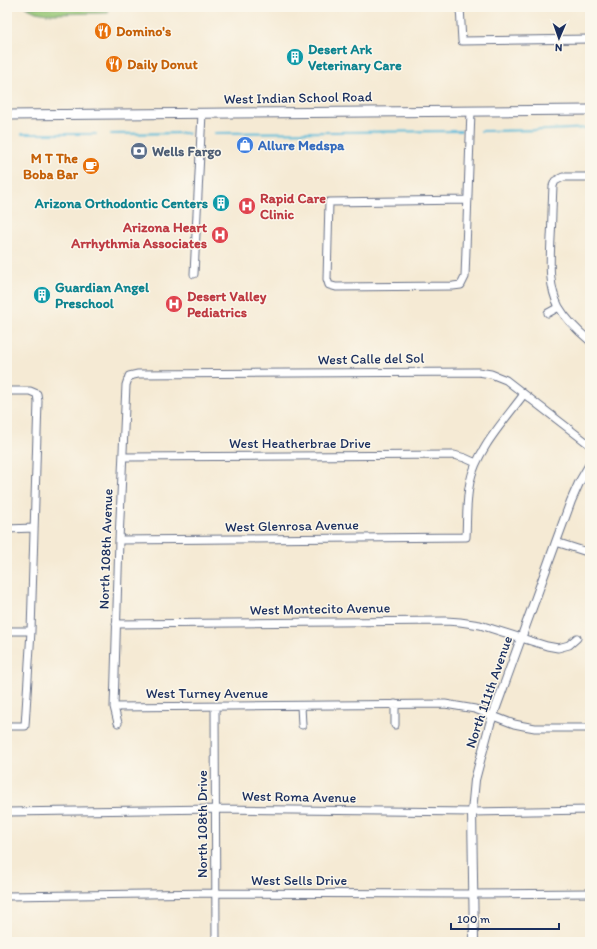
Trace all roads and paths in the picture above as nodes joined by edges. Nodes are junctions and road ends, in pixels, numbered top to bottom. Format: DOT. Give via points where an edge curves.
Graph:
graph roads {
  1 [pos="460,7"];
  2 [pos="590,39"];
  3 [pos="590,110"];
  4 [pos="472,111"];
  5 [pos="202,113"];
  6 [pos="7,115"];
  7 [pos="590,177"];
  8 [pos="468,200"];
  9 [pos="194,274"];
  10 [pos="559,307"];
  11 [pos="548,313"];
  12 [pos="590,341"];
  13 [pos="129,376"];
  14 [pos="7,391"];
  15 [pos="524,394"];
  16 [pos="590,445"];
  17 [pos="123,457"];
  18 [pos="476,463"];
  19 [pos="590,464"];
  20 [pos="34,528"];
  21 [pos="7,529"];
  22 [pos="119,540"];
  23 [pos="556,542"];
  24 [pos="590,553"];
  25 [pos="116,624"];
  26 [pos="31,630"];
  27 [pos="7,631"];
  28 [pos="577,638"];
  29 [pos="521,639"];
  30 [pos="395,704"];
  31 [pos="301,706"];
  32 [pos="114,707"];
  33 [pos="215,707"];
  34 [pos="492,716"];
  35 [pos="118,723"];
  36 [pos="302,725"];
  37 [pos="394,725"];
  38 [pos="7,726"];
  39 [pos="590,728"];
  40 [pos="215,809"];
  41 [pos="590,810"];
  42 [pos="7,812"];
  43 [pos="472,812"];
  44 [pos="216,893"];
  45 [pos="590,893"];
  46 [pos="473,894"];
  47 [pos="7,896"];
  48 [pos="216,942"];
  49 [pos="474,942"];
  1 -- 2 [label="street" via="462,41"];
  3 -- 4 [label="main road, West Indian School Road"];
  4 -- 5 [label="main road, West Indian School Road"];
  4 -- 8 [label="street"];
  5 -- 6 [label="main road, West Indian School Road"];
  5 -- 9 [label="street"];
  7 -- 10 [label="street" via="563,178 555,181 553,186 550,270"];
  8 -- 8 [label="street" via="329,202 329,285 461,285 465,277"];
  10 -- 11 [label="street"];
  10 -- 12 [label="street" via="572,325"];
  13 -- 15 [label="street, West Calle del Sol" via="478,372 506,380"];
  13 -- 17 [label="street, North 108th Avenue" via="126,384"];
  14 -- 20 [label="street" via="30,391 37,394"];
  15 -- 16 [label="street, West Calle del Sol"];
  15 -- 18 [label="street" via="487,443"];
  17 -- 18 [label="street, West Heatherbrae Drive" via="454,455"];
  17 -- 22 [label="street, North 108th Avenue"];
  18 -- 22 [label="street, West Glenrosa Avenue" via="469,483 466,537"];
  19 -- 23 [label="street, North 111th Avenue" via="571,501"];
  20 -- 21 [label="street"];
  20 -- 26 [label="street"];
  22 -- 25 [label="street, North 108th Avenue"];
  23 -- 24 [label="street"];
  23 -- 29 [label="street, North 111th Avenue"];
  25 -- 29 [label="street, West Montecito Avenue" via="446,621 480,625"];
  25 -- 32 [label="street, North 108th Avenue"];
  26 -- 27 [label="street"];
  26 -- 38 [label="street" via="25,726"];
  28 -- 29 [label="street, West Montecito Avenue" via="569,646 558,648"];
  29 -- 34 [label="street, North 111th Avenue"];
  30 -- 31 [label="street, West Turney Avenue"];
  30 -- 34 [label="street, West Turney Avenue" via="445,704 474,709"];
  30 -- 37 [label="street"];
  31 -- 33 [label="street, West Turney Avenue"];
  31 -- 36 [label="street"];
  32 -- 33 [label="street, West Turney Avenue"];
  32 -- 35 [label="street, North 108th Avenue"];
  33 -- 40 [label="street, North 108th Drive"];
  34 -- 39 [label="street, West Turney Avenue" via="536,728"];
  34 -- 43 [label="street, North 111th Avenue" via="475,780"];
  40 -- 42 [label="street, West Roma Avenue"];
  40 -- 43 [label="street, West Roma Avenue"];
  40 -- 44 [label="street, North 108th Drive"];
  41 -- 43 [label="street, West Roma Avenue"];
  43 -- 46 [label="street, North 111th Avenue"];
  44 -- 46 [label="street, West Sells Drive"];
  44 -- 47 [label="street, West Sells Drive"];
  44 -- 48 [label="street, North 108th Drive"];
  45 -- 46 [label="street, West Sells Drive"];
  46 -- 49 [label="street, North 111th Avenue"];
}
